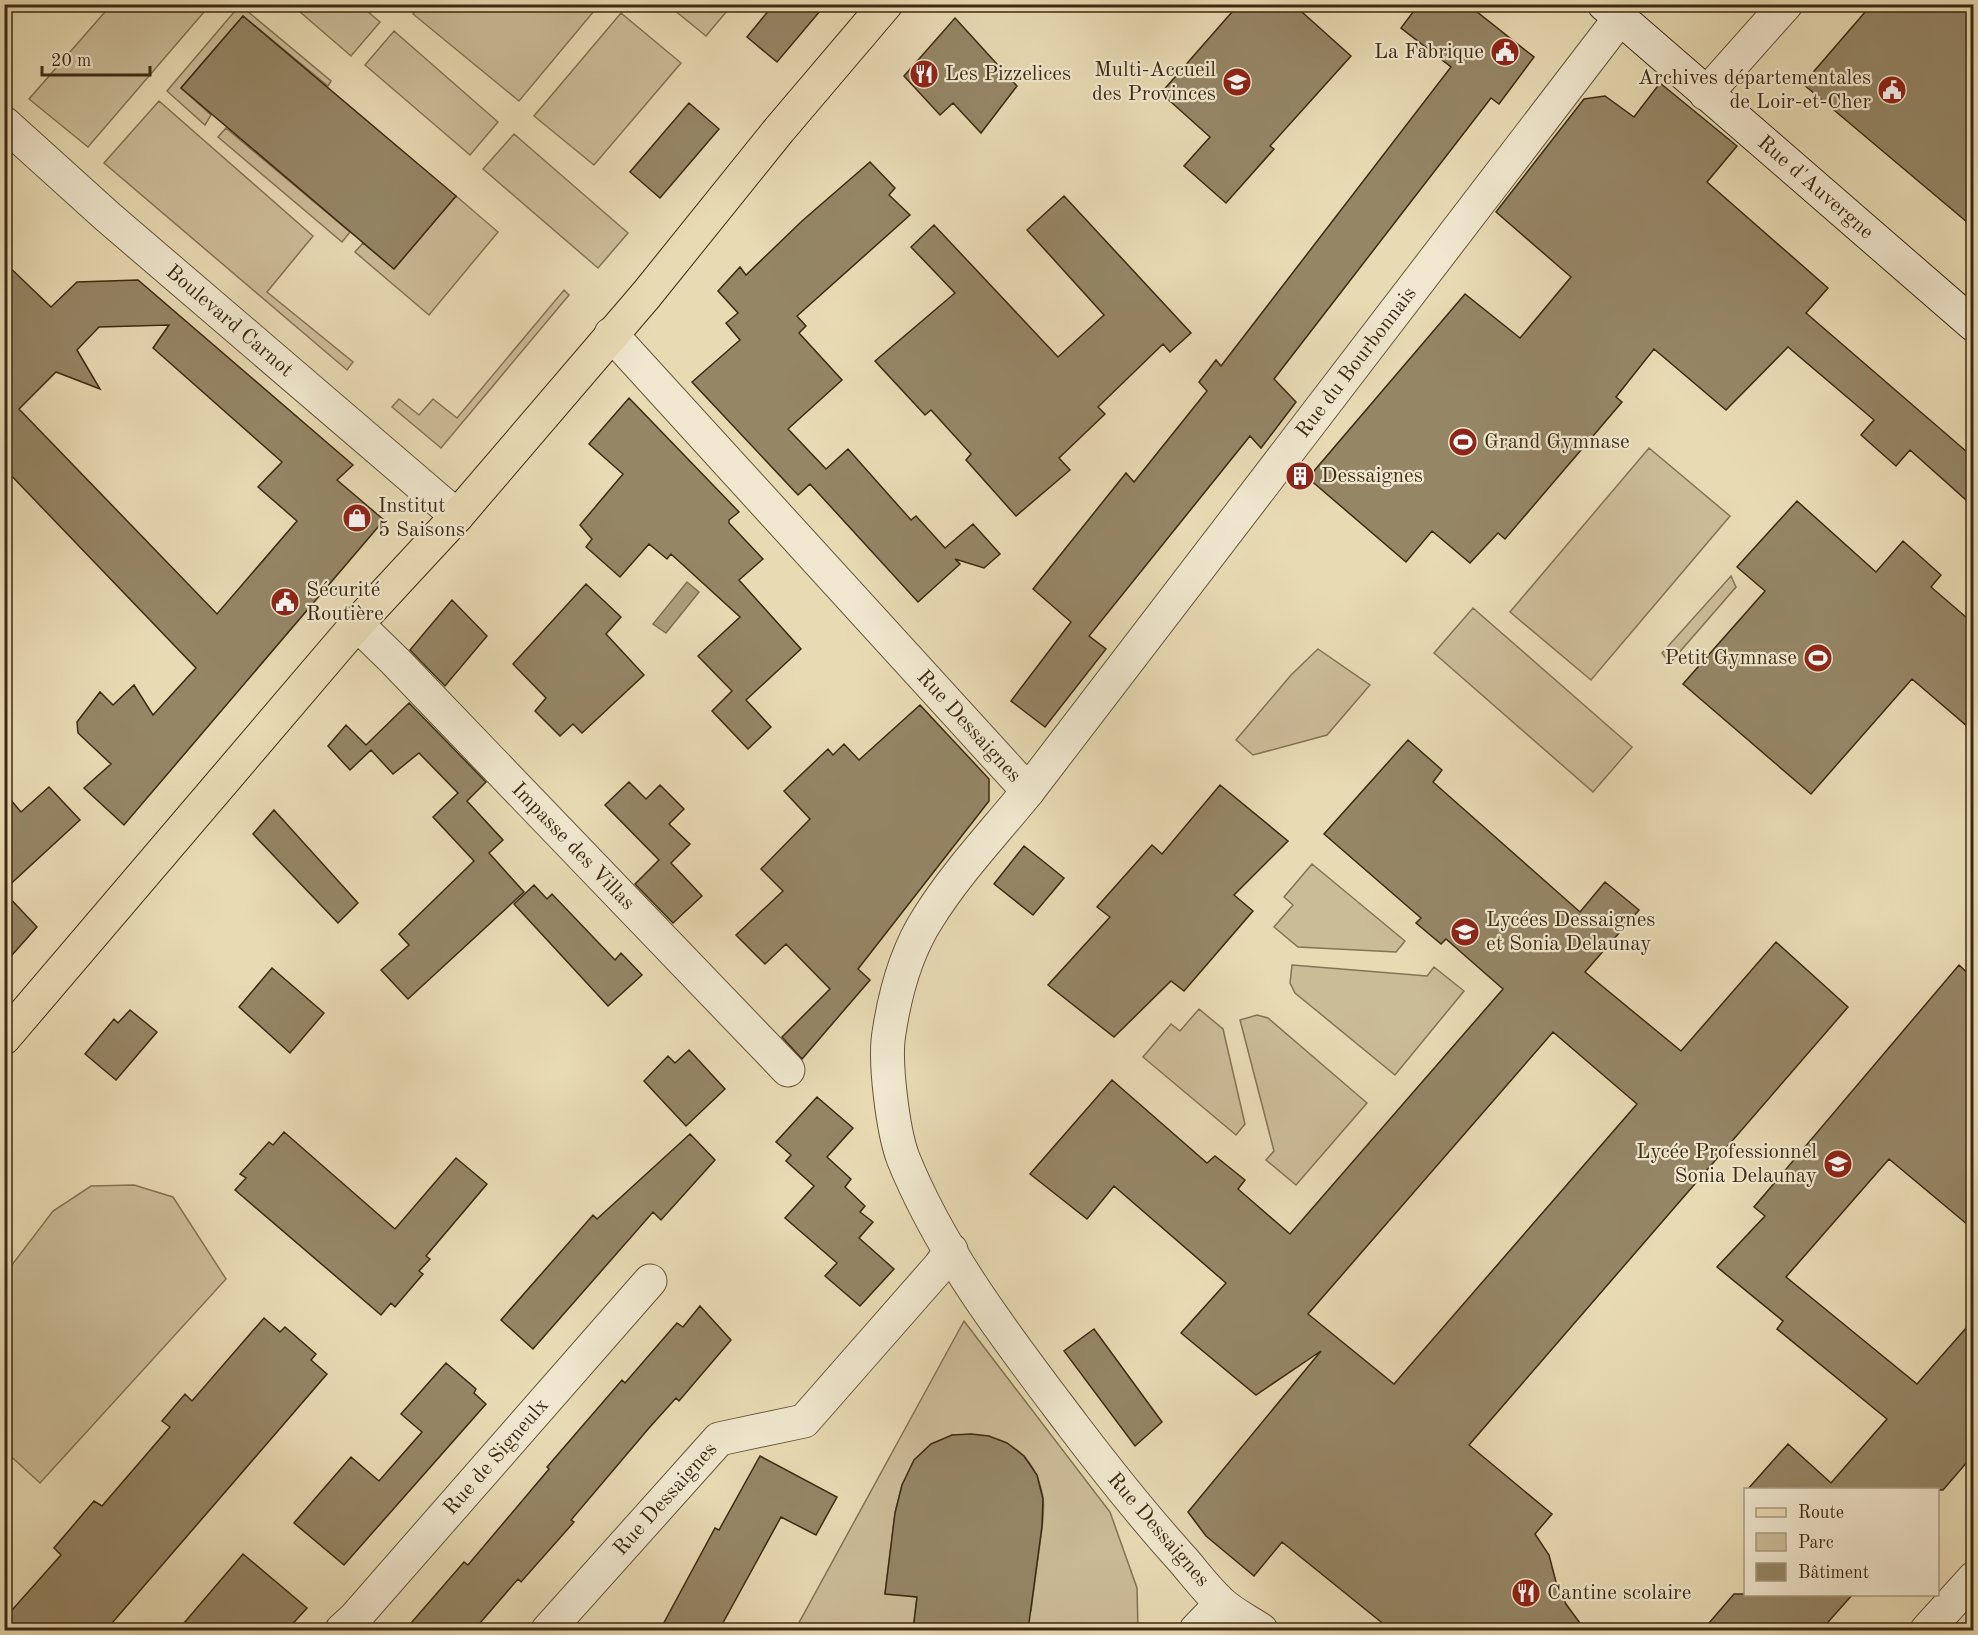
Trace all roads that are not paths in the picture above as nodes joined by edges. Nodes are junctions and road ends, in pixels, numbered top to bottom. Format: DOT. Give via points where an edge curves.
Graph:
graph roads {
  1 [pos="886,4"];
  2 [pos="1786,4"];
  3 [pos="1612,11"];
  4 [pos="1706,94"];
  5 [pos="4,123"];
  6 [pos="1974,325"];
  7 [pos="611,334"];
  8 [pos="458,516"];
  9 [pos="357,624"];
  10 [pos="1028,791"];
  11 [pos="4,1038"];
  12 [pos="788,1070"];
  13 [pos="951,1251"];
  14 [pos="650,1281"];
  15 [pos="1974,1578"];
  16 [pos="1221,1604"];
  17 [pos="342,1630"];
  18 [pos="548,1630"];
  19 [pos="1196,1630"];
  20 [pos="1261,1630"];
  21 [pos="1927,1630"];
  1 -- 7 [label="main road"];
  2 -- 4 [label="street"];
  3 -- 4 [label="street, Rue d'Auvergne"];
  3 -- 10 [label="street, Rue du Bourbonnais"];
  4 -- 6 [label="street, Rue d'Auvergne"];
  5 -- 8 [label="street, Boulevard Carnot" via="108,217"];
  7 -- 8 [label="main road"];
  7 -- 10 [label="street, Rue Dessaignes"];
  8 -- 9 [label="main road"];
  9 -- 11 [label="main road"];
  9 -- 12 [label="street, Impasse des Villas"];
  10 -- 13 [label="street, Rue Dessaignes" via="927,919 898,986 888,1036 891,1100 902,1156"];
  13 -- 16 [label="street, Rue Dessaignes" via="1003,1334 1119,1487"];
  13 -- 18 [label="street, Rue Dessaignes" via="804,1421 719,1439"];
  14 -- 17 [label="street, Rue de Signeulx"];
  15 -- 21 [label="street"];
  16 -- 19 [label="street"];
  16 -- 20 [label="street, Rue Dessaignes"];
}
